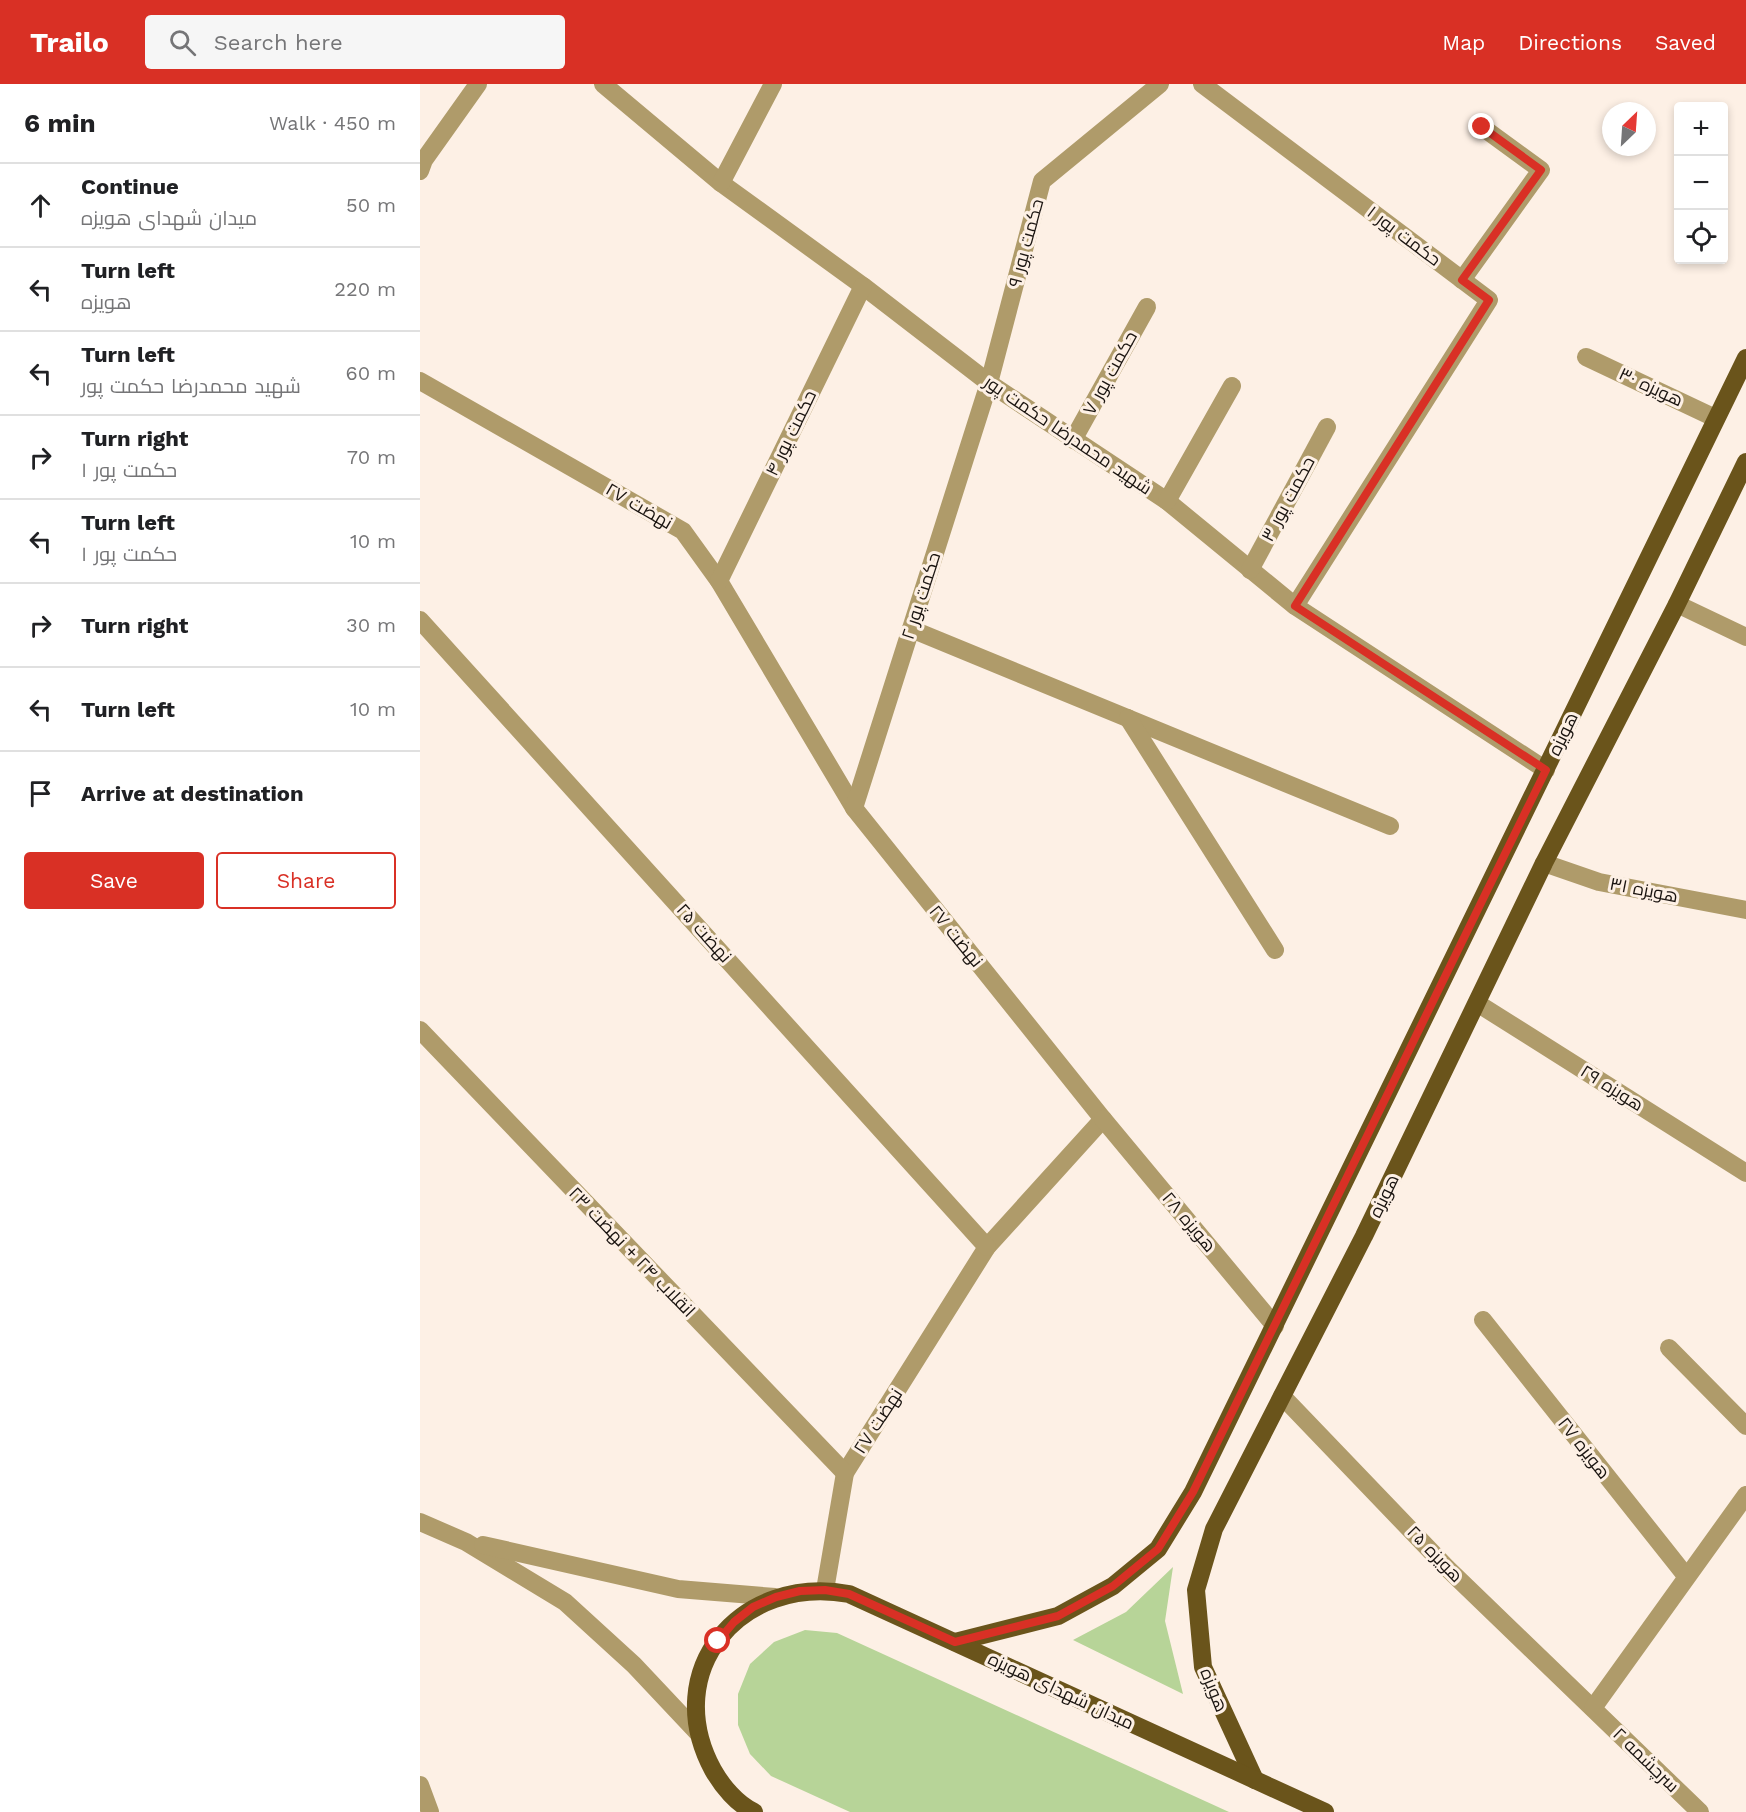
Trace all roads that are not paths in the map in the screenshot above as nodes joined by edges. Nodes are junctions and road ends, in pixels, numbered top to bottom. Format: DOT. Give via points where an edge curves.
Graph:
graph roads {
  1 [pos="478,84"];
  2 [pos="603,84"];
  3 [pos="773,84"];
  4 [pos="1160,84"];
  5 [pos="1203,84"];
  6 [pos="1482,127"];
  7 [pos="420,171"];
  8 [pos="721,183"];
  9 [pos="1462,280"];
  10 [pos="863,286"];
  11 [pos="1147,307"];
  12 [pos="1586,357"];
  13 [pos="1746,358"];
  14 [pos="420,381"];
  15 [pos="989,383"];
  16 [pos="1232,386"];
  17 [pos="1715,418"];
  18 [pos="1327,427"];
  19 [pos="1073,440"];
  20 [pos="1746,462"];
  21 [pos="1167,501"];
  22 [pos="1250,570"];
  23 [pos="718,581"];
  24 [pos="1677,604"];
  25 [pos="1295,606"];
  26 [pos="420,620"];
  27 [pos="911,629"];
  28 [pos="1746,637"];
  29 [pos="1128,718"];
  30 [pos="1546,770"];
  31 [pos="854,808"];
  32 [pos="1390,826"];
  33 [pos="1544,863"];
  34 [pos="1746,910"];
  35 [pos="1275,950"];
  36 [pos="1478,1003"];
  37 [pos="420,1030"];
  38 [pos="1103,1119"];
  39 [pos="1746,1173"];
  40 [pos="987,1247"];
  41 [pos="1483,1320"];
  42 [pos="1275,1326"];
  43 [pos="1669,1348"];
  44 [pos="1282,1396"];
  45 [pos="1746,1426"];
  46 [pos="844,1473"];
  47 [pos="1746,1495"];
  48 [pos="420,1522"];
  49 [pos="466,1542"];
  50 [pos="1686,1576"];
  51 [pos="825,1590"];
  52 [pos="776,1597"];
  53 [pos="955,1642"];
  54 [pos="1593,1708"];
  55 [pos="698,1732"];
  56 [pos="1255,1780"];
  57 [pos="420,1785"];
  58 [pos="430,1812"];
  59 [pos="754,1812"];
  60 [pos="1325,1812"];
  61 [pos="1700,1812"];
  1 -- 7 [label="street"];
  2 -- 8 [label="street, شهید محمدرضا حکمت پور"];
  3 -- 8 [label="street"];
  4 -- 15 [label="street, حکمت پور ۹" via="1042,181"];
  5 -- 9 [label="street, حکمت پور ۱"];
  6 -- 9 [label="street" via="1541,170"];
  8 -- 10 [label="street, شهید محمدرضا حکمت پور"];
  9 -- 25 [label="street, حکمت پور ۱" via="1489,300"];
  10 -- 15 [label="street, شهید محمدرضا حکمت پور"];
  10 -- 23 [label="street, حکمت پور ۴"];
  11 -- 19 [label="street, حکمت پور ۷"];
  12 -- 17 [label="street, هویزه ۳۰"];
  13 -- 17 [label="main road, هویزه"];
  14 -- 23 [label="street, نهضت ۲۷" via="683,531"];
  15 -- 19 [label="street, شهید محمدرضا حکمت پور"];
  15 -- 27 [label="street, حکمت پور ۲"];
  16 -- 21 [label="street"];
  17 -- 30 [label="main road, هویزه"];
  18 -- 22 [label="street, حکمت پور ۳"];
  19 -- 21 [label="street, شهید محمدرضا حکمت پور"];
  20 -- 24 [label="main road, هویزه"];
  21 -- 22 [label="street, شهید محمدرضا حکمت پور"];
  22 -- 25 [label="street, شهید محمدرضا حکمت پور"];
  23 -- 31 [label="street, نهضت ۲۷"];
  24 -- 28 [label="street"];
  24 -- 33 [label="main road, هویزه"];
  25 -- 30 [label="street, شهید محمدرضا حکمت پور"];
  26 -- 40 [label="street, نهضت ۲۵"];
  27 -- 29 [label="street"];
  27 -- 31 [label="street, حکمت پور ۲"];
  29 -- 32 [label="street"];
  29 -- 35 [label="street"];
  30 -- 42 [label="main road, هویزه"];
  31 -- 38 [label="street, نهضت ۲۷"];
  33 -- 34 [label="street, هویزه ۳۱" via="1599,882"];
  33 -- 36 [label="main road, هویزه"];
  36 -- 39 [label="street, هویزه ۲۹"];
  36 -- 44 [label="main road, هویزه"];
  37 -- 46 [label="street, انقلاب ۲۴ + نهضت ۲۳"];
  38 -- 40 [label="street, نهضت ۲۷"];
  38 -- 42 [label="street, هویزه ۲۸"];
  40 -- 46 [label="street, نهضت ۲۷"];
  41 -- 50 [label="street, هویزه ۲۷"];
  42 -- 53 [label="main road, هویزه" via="1193,1492 1158,1549 1113,1586 1058,1616"];
  43 -- 45 [label="street"];
  44 -- 54 [label="street, هویزه ۲۵" via="1447,1568"];
  44 -- 56 [label="main road, هویزه" via="1214,1529 1196,1590 1203,1667"];
  46 -- 51 [label="street, نهضت ۲۷"];
  47 -- 50 [label="street"];
  48 -- 49 [label="street"];
  49 -- 52 [label="street" via="678,1589"];
  49 -- 55 [label="street" via="565,1602 634,1665"];
  50 -- 54 [label="street"];
  51 -- 52 [label="main road, میدان شهدای هویزه"];
  51 -- 53 [label="main road, میدان شهدای هویزه" via="849,1594"];
  52 -- 55 [label="main road, میدان شهدای هویزه" via="753,1607 734,1622 713,1648 698,1685"];
  53 -- 56 [label="main road, میدان شهدای هویزه"];
  54 -- 61 [label="street, سرچشمه ۲"];
  55 -- 59 [label="main road, میدان شهدای هویزه" via="705,1756 717,1776 731,1795"];
  56 -- 60 [label="main road, میدان شهدای هویزه"];
  57 -- 58 [label="street"];
}
